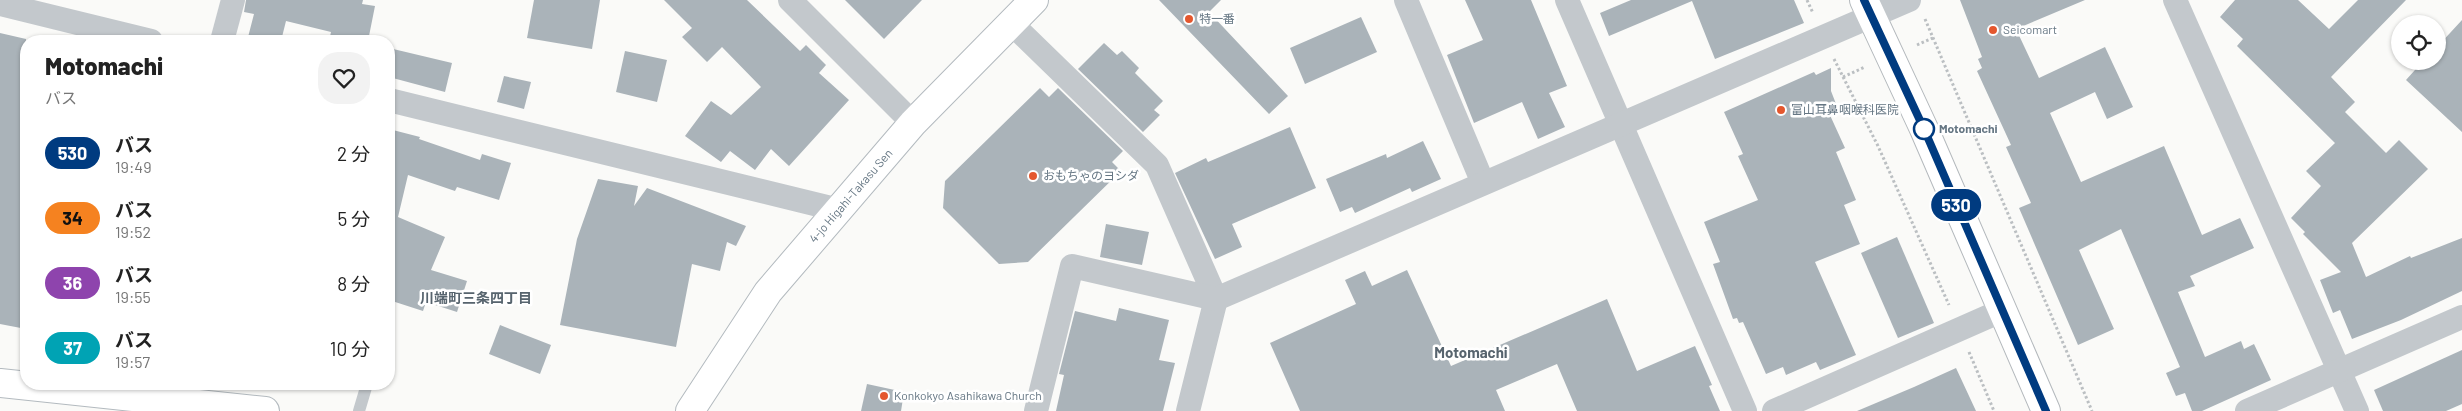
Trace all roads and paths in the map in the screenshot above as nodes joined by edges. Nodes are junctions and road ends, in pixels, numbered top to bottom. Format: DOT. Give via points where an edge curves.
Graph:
graph roads {
  1 [pos="233,0"];
  2 [pos="790,0"];
  3 [pos="1034,0"];
  4 [pos="1406,0"];
  5 [pos="1567,0"];
  6 [pos="1807,0"];
  7 [pos="2175,0"];
  8 [pos="0,4"];
  9 [pos="1867,8"];
  10 [pos="1916,8"];
  11 [pos="1012,23"];
  12 [pos="101,35"];
  13 [pos="224,35"];
  14 [pos="1823,36"];
  15 [pos="395,101"];
  16 [pos="913,123"];
  17 [pos="1620,124"];
  18 [pos="1483,183"];
  19 [pos="838,210"];
  20 [pos="1216,299"];
  21 [pos="2001,311"];
  22 [pos="2462,317"];
  23 [pos="1959,330"];
  24 [pos="2340,372"];
  25 [pos="0,383"];
  26 [pos="20,384"];
  27 [pos="115,390"];
  28 [pos="365,390"];
  29 [pos="131,391"];
  30 [pos="156,405"];
  31 [pos="252,410"];
  32 [pos="359,411"];
  33 [pos="690,411"];
  34 [pos="1036,411"];
  35 [pos="1188,411"];
  36 [pos="1745,411"];
  37 [pos="1774,411"];
  38 [pos="1994,411"];
  39 [pos="2046,411"];
  40 [pos="2092,411"];
  41 [pos="2247,411"];
  42 [pos="2357,411"];
  1 -- 13 [label="street"];
  2 -- 16 [label="street"];
  3 -- 11 [label="main road, 4-jo Higahi-Takasu Sen"];
  4 -- 18 [label="street"];
  5 -- 17 [label="street"];
  6 -- 14 [label="path"];
  7 -- 24 [label="street"];
  8 -- 12 [label="street"];
  9 -- 10 [label="street"];
  9 -- 14 [label="street"];
  9 -- 21 [label="main road" via="1924,129"];
  10 -- 40 [label="path"];
  11 -- 16 [label="main road, 4-jo Higahi-Takasu Sen"];
  11 -- 20 [label="street" via="1157,165"];
  14 -- 17 [label="street"];
  14 -- 23 [label="path" via="1878,146"];
  15 -- 19 [label="street"];
  16 -- 19 [label="main road, 4-jo Higahi-Takasu Sen"];
  17 -- 18 [label="street"];
  17 -- 36 [label="street"];
  18 -- 20 [label="street"];
  19 -- 33 [label="main road, 4-jo Higahi-Takasu Sen" via="768,292"];
  20 -- 34 [label="street" via="1072,266"];
  20 -- 35 [label="street"];
  21 -- 23 [label="street"];
  21 -- 39 [label="main road"];
  22 -- 24 [label="street"];
  23 -- 37 [label="street"];
  23 -- 38 [label="path"];
  24 -- 41 [label="street"];
  24 -- 42 [label="street"];
  25 -- 26 [label="main road"];
  27 -- 29 [label="main road"];
  28 -- 32 [label="lane"];
  29 -- 30 [label="main road"];
  30 -- 31 [label="main road"];
}
